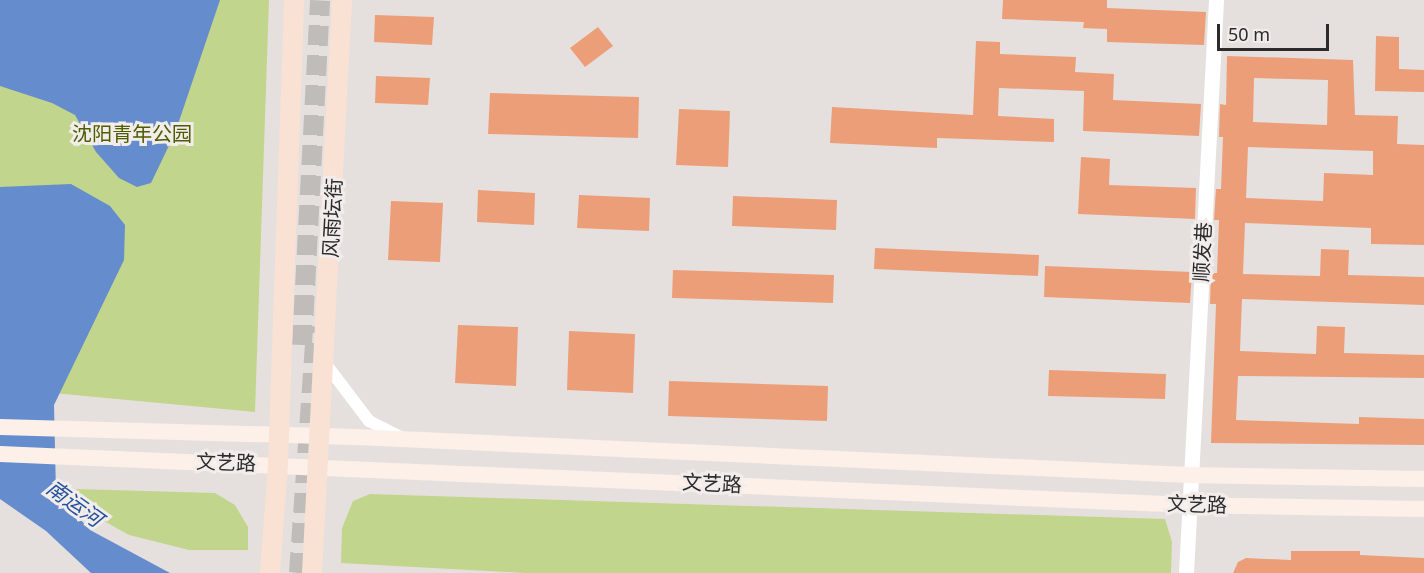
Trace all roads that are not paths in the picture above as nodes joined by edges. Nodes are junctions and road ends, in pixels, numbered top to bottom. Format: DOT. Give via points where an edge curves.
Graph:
graph roads {
  1 [pos="294,0"];
  2 [pos="342,0"];
  3 [pos="1216,0"];
  4 [pos="325,363"];
  5 [pos="0,427"];
  6 [pos="278,434"];
  7 [pos="317,436"];
  8 [pos="413,439"];
  9 [pos="0,454"];
  10 [pos="278,464"];
  11 [pos="315,465"];
  12 [pos="1189,475"];
  13 [pos="1424,479"];
  14 [pos="1189,505"];
  15 [pos="1424,509"];
  16 [pos="270,573"];
  17 [pos="312,573"];
  18 [pos="1186,573"];
  1 -- 6 [label="main road"];
  2 -- 4 [label="main road, 风雨坛街"];
  3 -- 12 [label="street, 顺发巷"];
  4 -- 7 [label="main road, 风雨坛街"];
  4 -- 8 [label="street" via="369,421"];
  5 -- 6 [label="main road, 文艺路"];
  6 -- 7 [label="main road, 文艺路"];
  6 -- 10 [label="main road"];
  7 -- 8 [label="main road, 文艺路"];
  7 -- 11 [label="main road, 风雨坛街"];
  8 -- 12 [label="main road, 文艺路"];
  9 -- 10 [label="main road, 文艺路"];
  10 -- 11 [label="main road, 文艺路"];
  10 -- 16 [label="main road"];
  11 -- 14 [label="main road, 文艺路"];
  11 -- 17 [label="main road, 风雨坛街"];
  12 -- 13 [label="main road, 文艺路"];
  12 -- 14 [label="street, 顺发巷"];
  14 -- 15 [label="main road, 文艺路"];
  14 -- 18 [label="street, 顺发巷"];
}
